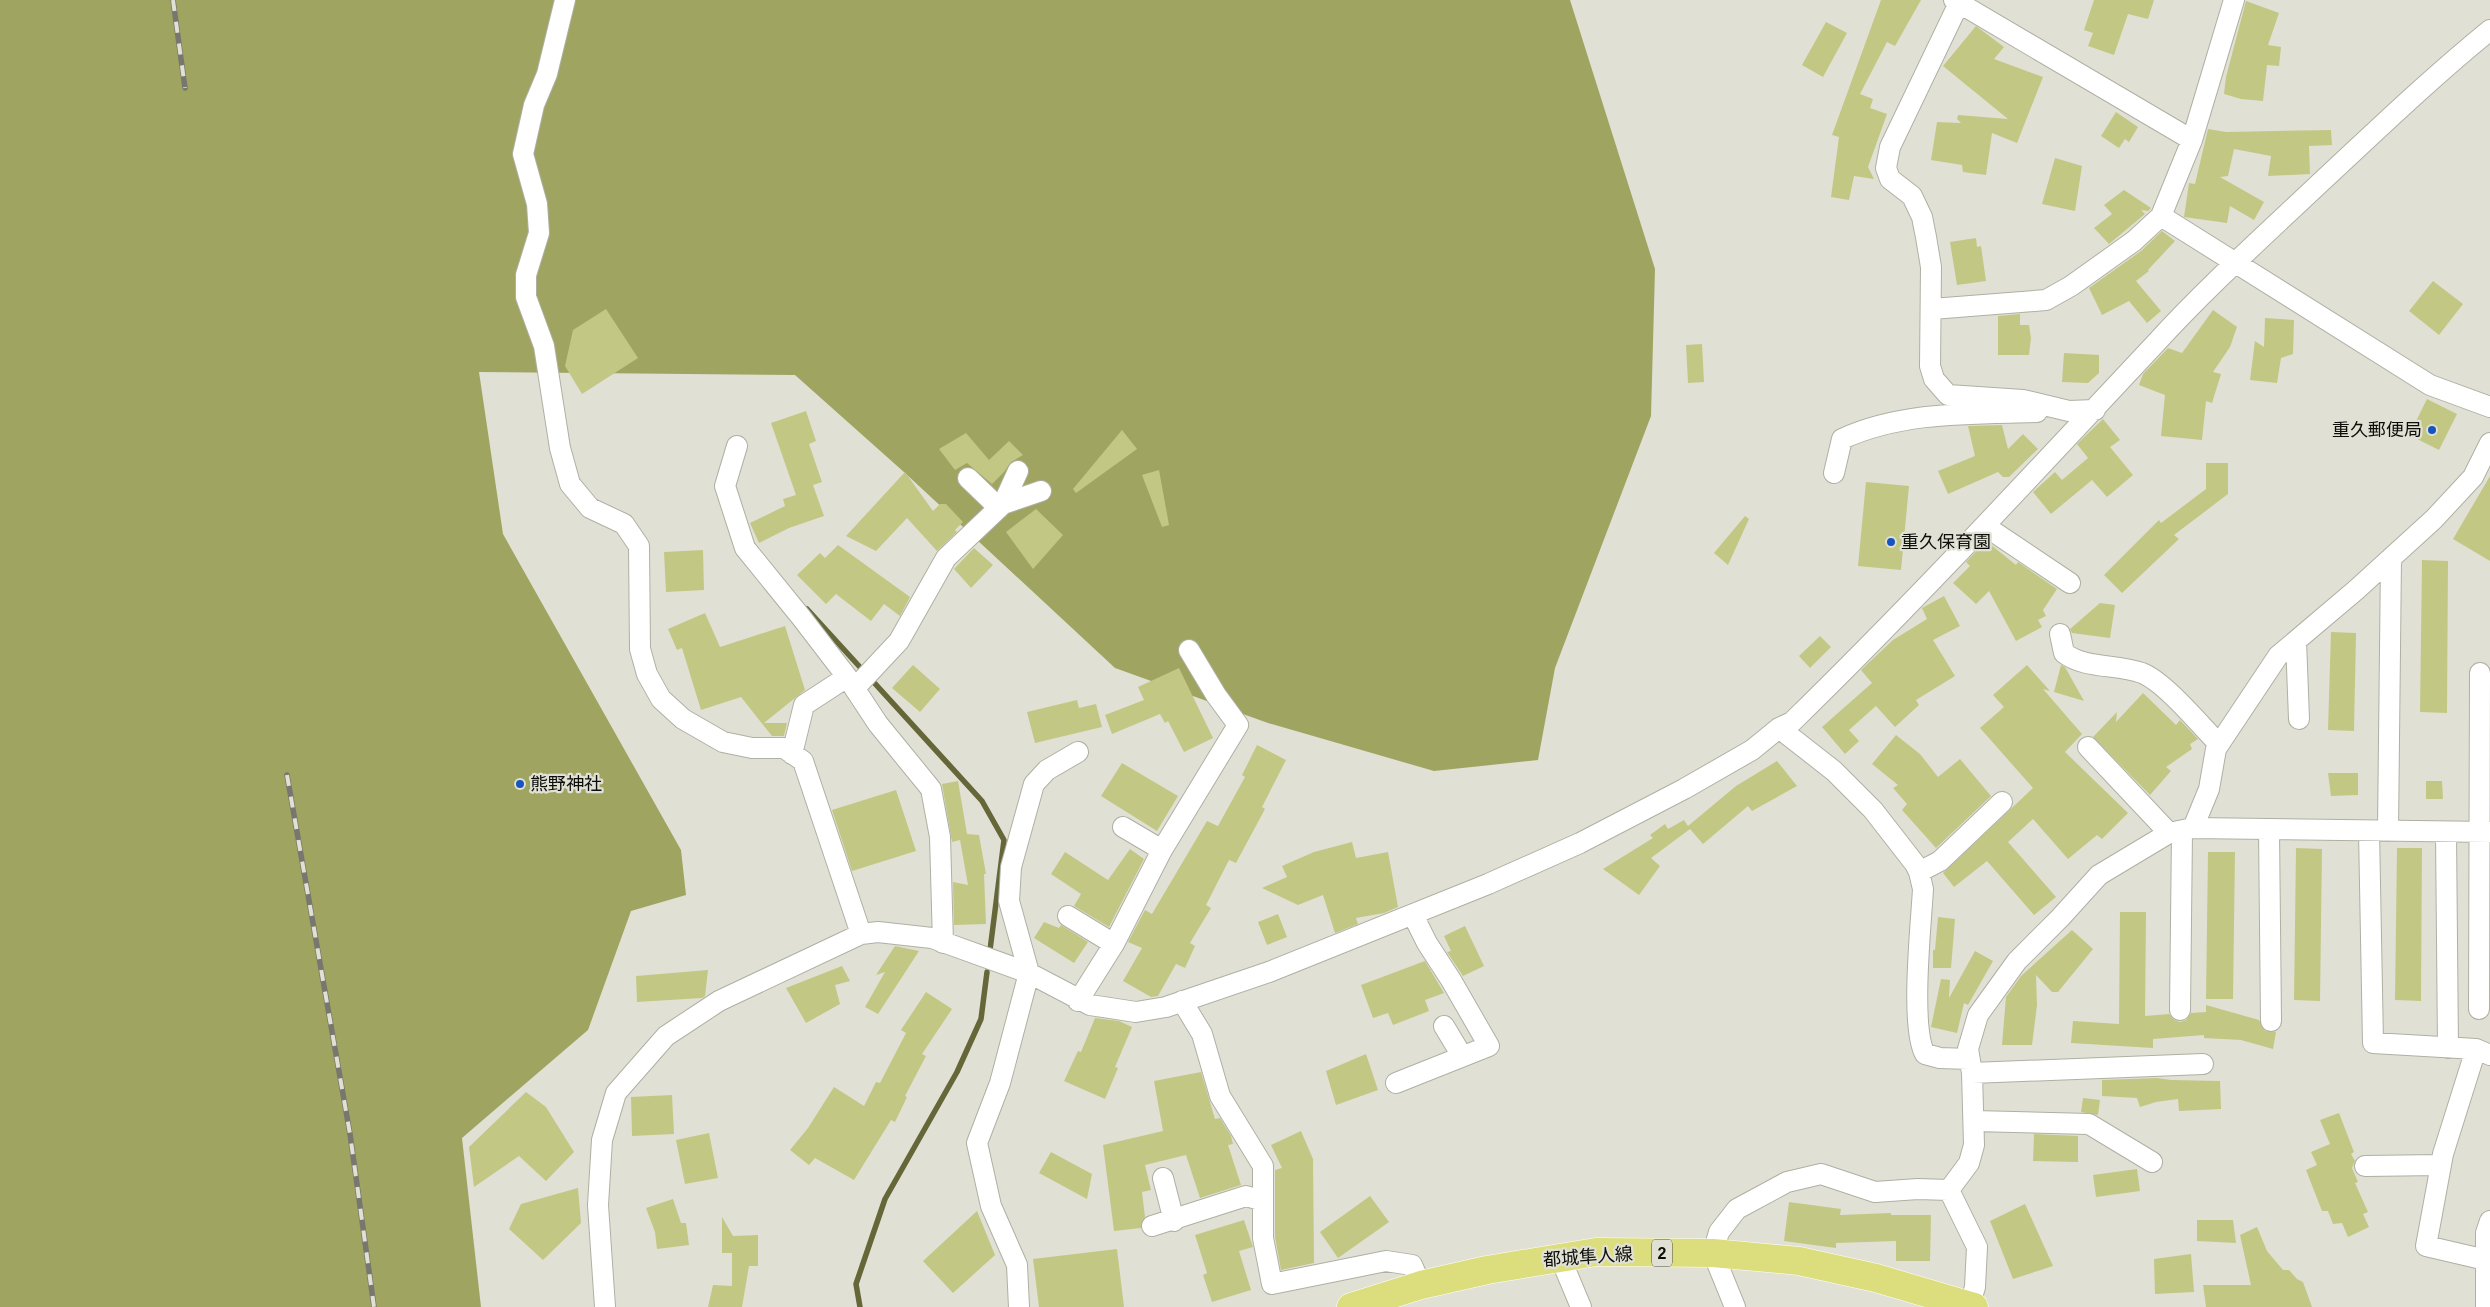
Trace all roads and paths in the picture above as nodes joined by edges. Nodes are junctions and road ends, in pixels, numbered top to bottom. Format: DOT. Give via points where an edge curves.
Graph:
graph roads {
  1 [pos="565,0"];
  2 [pos="2234,0"];
  3 [pos="1956,2"];
  4 [pos="2490,30"];
  5 [pos="2192,140"];
  6 [pos="2161,216"];
  7 [pos="2234,264"];
  8 [pos="1932,310"];
  9 [pos="2490,407"];
  10 [pos="2095,410"];
  11 [pos="2069,411"];
  12 [pos="2490,443"];
  13 [pos="737,446"];
  14 [pos="1018,471"];
  15 [pos="1834,473"];
  16 [pos="968,478"];
  17 [pos="1041,491"];
  18 [pos="1001,506"];
  19 [pos="1985,526"];
  20 [pos="2391,558"];
  21 [pos="2070,583"];
  22 [pos="2060,634"];
  23 [pos="2296,641"];
  24 [pos="1189,650"];
  25 [pos="2480,673"];
  26 [pos="859,679"];
  27 [pos="2299,719"];
  28 [pos="1779,728"];
  29 [pos="2219,744"];
  30 [pos="2088,747"];
  31 [pos="1078,752"];
  32 [pos="792,754"];
  33 [pos="2002,802"];
  34 [pos="1123,828"];
  35 [pos="2269,830"];
  36 [pos="2182,831"];
  37 [pos="2379,831"];
  38 [pos="2446,832"];
  39 [pos="2485,832"];
  40 [pos="1162,850"];
  41 [pos="1920,872"];
  42 [pos="1413,914"];
  43 [pos="1068,916"];
  44 [pos="861,934"];
  45 [pos="943,943"];
  46 [pos="1114,944"];
  47 [pos="1029,974"];
  48 [pos="1078,1001"];
  49 [pos="1182,1001"];
  50 [pos="2479,1009"];
  51 [pos="2180,1010"];
  52 [pos="2271,1021"];
  53 [pos="1444,1026"];
  54 [pos="2448,1048"];
  55 [pos="2483,1052"];
  56 [pos="1462,1056"];
  57 [pos="2203,1064"];
  58 [pos="1970,1066"];
  59 [pos="1396,1083"];
  60 [pos="1974,1121"];
  61 [pos="2152,1162"];
  62 [pos="2440,1165"];
  63 [pos="2365,1166"];
  64 [pos="1163,1178"];
  65 [pos="1949,1190"];
  66 [pos="1263,1201"];
  67 [pos="1174,1220"];
  68 [pos="2490,1221"];
  69 [pos="1152,1226"];
  70 [pos="1713,1253"];
  71 [pos="1560,1257"];
  72 [pos="2486,1260"];
  73 [pos="1421,1285"];
  74 [pos="1971,1306"];
  75 [pos="605,1307"];
  76 [pos="1019,1307"];
  77 [pos="1351,1307"];
  78 [pos="1581,1307"];
  79 [pos="1735,1307"];
  80 [pos="2486,1307"];
  1 -- 32 [label="street" via="523,154 537,204 539,233 526,275 526,297 544,346 560,448 570,484 590,508 624,524 640,546 640,649 647,674 661,699 683,719 723,742 752,748 784,748"];
  2 -- 5 [label="street"];
  3 -- 5 [label="street"];
  3 -- 8 [label="street" via="1890,146 1886,168 1890,179 1912,196 1922,217 1931,267"];
  4 -- 7 [label="street" via="2441,70"];
  5 -- 6 [label="street"];
  6 -- 7 [label="street"];
  6 -- 8 [label="street" via="2134,241 2072,286 2046,300"];
  7 -- 9 [label="street" via="2430,385"];
  7 -- 10 [label="street" via="2155,343"];
  8 -- 11 [label="street" via="1930,366 1934,379 1948,395 2023,400"];
  10 -- 11 [label="street"];
  10 -- 19 [label="street"];
  11 -- 15 [label="street" via="1922,416 1866,428 1842,439"];
  12 -- 20 [label="street" via="2473,477"];
  13 -- 26 [label="street" via="725,486 745,548"];
  14 -- 18 [label="street"];
  16 -- 18 [label="street"];
  17 -- 18 [label="street"];
  18 -- 26 [label="street" via="946,558 899,641"];
  19 -- 21 [label="street"];
  19 -- 28 [label="street" via="1872,644 1792,722"];
  20 -- 23 [label="street"];
  20 -- 37 [label="street"];
  22 -- 29 [label="street" via="2064,653 2073,660 2131,669 2161,686"];
  23 -- 27 [label="street"];
  23 -- 29 [label="street" via="2278,656"];
  24 -- 40 [label="street" via="1238,725"];
  25 -- 39 [label="street"];
  26 -- 32 [label="street" via="804,705"];
  26 -- 45 [label="street" via="878,724 931,789 940,837"];
  28 -- 41 [label="street" via="1834,771 1873,810"];
  28 -- 42 [label="street" via="1752,750 1588,838"];
  29 -- 36 [label="street" via="2209,788"];
  30 -- 36 [label="street"];
  31 -- 47 [label="street" via="1047,770 1034,784 1011,867 1009,902"];
  32 -- 44 [label="street" via="803,761"];
  33 -- 41 [label="street" via="1940,861"];
  34 -- 40 [label="street"];
  35 -- 36 [label="street"];
  35 -- 37 [label="street"];
  35 -- 52 [label="street"];
  36 -- 51 [label="street"];
  36 -- 58 [label="street" via="2099,875 2017,961 1978,1015 1968,1049"];
  37 -- 38 [label="street"];
  37 -- 54 [label="street" via="2373,1043"];
  38 -- 39 [label="street"];
  38 -- 54 [label="street"];
  39 -- 50 [label="street"];
  40 -- 46 [label="street"];
  41 -- 58 [label="street" via="1923,889 1920,1044 1926,1054"];
  42 -- 49 [label="street" via="1269,972"];
  42 -- 56 [label="street" via="1427,944 1489,1046"];
  43 -- 46 [label="street"];
  44 -- 45 [label="street" via="908,934"];
  44 -- 75 [label="street" via="712,1006 666,1036 616,1093 602,1140 598,1205"];
  45 -- 47 [label="street"];
  46 -- 48 [label="street"];
  47 -- 48 [label="street"];
  47 -- 76 [label="street" via="1000,1083 977,1143 991,1206 1017,1265"];
  48 -- 49 [label="street" via="1136,1012"];
  49 -- 66 [label="street" via="1202,1034 1220,1096 1263,1166"];
  53 -- 56 [label="street"];
  54 -- 55 [label="street"];
  55 -- 62 [label="street"];
  56 -- 59 [label="street"];
  57 -- 58 [label="street"];
  58 -- 60 [label="street"];
  60 -- 61 [label="street" via="2089,1124"];
  60 -- 65 [label="street" via="1974,1145 1969,1163"];
  62 -- 63 [label="street"];
  62 -- 72 [label="street" via="2426,1246"];
  64 -- 67 [label="street"];
  65 -- 70 [label="street" via="1876,1192 1821,1174 1787,1182 1737,1209 1719,1232"];
  65 -- 74 [label="street" via="1977,1248"];
  66 -- 67 [label="street" via="1246,1196"];
  66 -- 73 [label="street" via="1263,1238 1272,1284 1386,1261 1412,1265"];
  67 -- 69 [label="street"];
  68 -- 72 [label="street" via="2486,1233"];
  70 -- 71 [label="main road, 都城隼人線 / 2" via="1596,1252"];
  70 -- 74 [label="main road, 都城隼人線 / 2" via="1799,1261 1876,1278"];
  70 -- 79 [label="street"];
  71 -- 73 [label="main road, 都城隼人線 / 2"];
  71 -- 78 [label="street"];
  72 -- 80 [label="street"];
  73 -- 77 [label="main road, 都城隼人線 / 2"];
}
